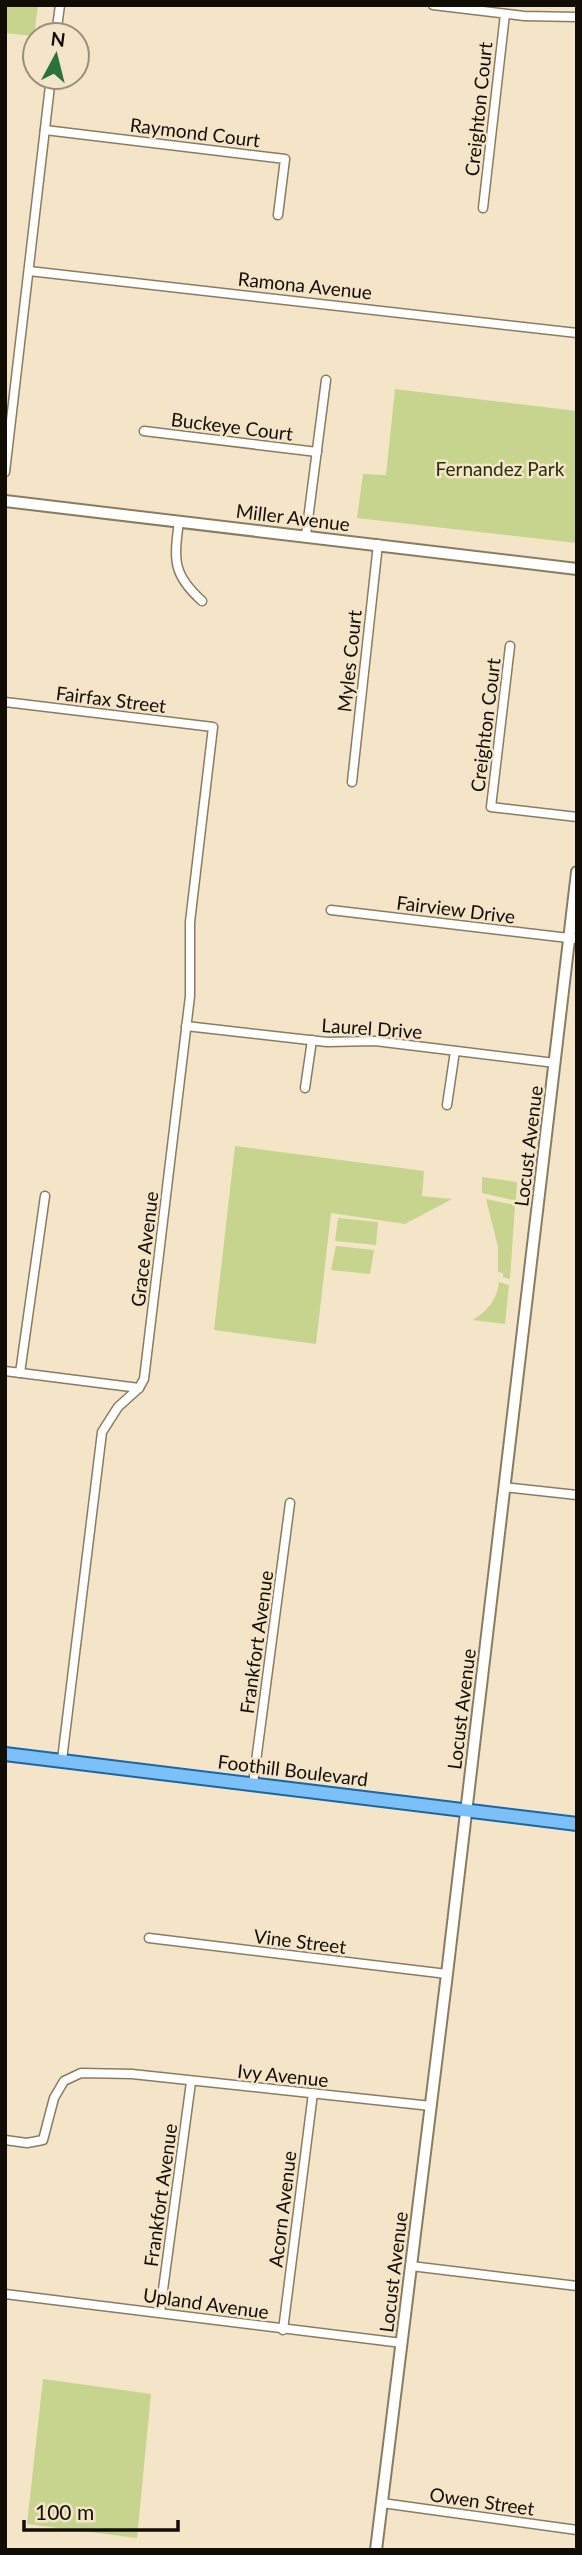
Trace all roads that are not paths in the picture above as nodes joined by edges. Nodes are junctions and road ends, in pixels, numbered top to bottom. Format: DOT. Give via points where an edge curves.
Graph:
graph roads {
  1 [pos="433,5"];
  2 [pos="505,14"];
  3 [pos="577,17"];
  4 [pos="49,91"];
  5 [pos="45,130"];
  6 [pos="483,208"];
  7 [pos="278,215"];
  8 [pos="29,271"];
  9 [pos="577,332"];
  10 [pos="326,380"];
  11 [pos="144,430"];
  12 [pos="317,452"];
  13 [pos="5,472"];
  14 [pos="5,501"];
  15 [pos="179,521"];
  16 [pos="306,536"];
  17 [pos="378,544"];
  18 [pos="577,569"];
  19 [pos="202,601"];
  20 [pos="510,646"];
  21 [pos="5,702"];
  22 [pos="213,727"];
  23 [pos="352,782"];
  24 [pos="577,817"];
  25 [pos="577,872"];
  26 [pos="331,910"];
  27 [pos="573,939"];
  28 [pos="186,1026"];
  29 [pos="312,1040"];
  30 [pos="455,1051"];
  31 [pos="555,1063"];
  32 [pos="305,1088"];
  33 [pos="447,1105"];
  34 [pos="45,1196"];
  35 [pos="5,1371"];
  36 [pos="20,1373"];
  37 [pos="139,1388"];
  38 [pos="504,1487"];
  39 [pos="577,1495"];
  40 [pos="290,1503"];
  41 [pos="5,1754"];
  42 [pos="62,1760"];
  43 [pos="253,1784"];
  44 [pos="466,1810"];
  45 [pos="577,1824"];
  46 [pos="149,1938"];
  47 [pos="447,1974"];
  48 [pos="191,2082"];
  49 [pos="313,2093"];
  50 [pos="431,2106"];
  51 [pos="5,2140"];
  52 [pos="411,2266"];
  53 [pos="577,2286"];
  54 [pos="5,2294"];
  55 [pos="160,2312"];
  56 [pos="284,2330"];
  57 [pos="402,2343"];
  58 [pos="382,2503"];
  59 [pos="577,2530"];
  60 [pos="376,2550"];
  1 -- 2 [label="street"];
  2 -- 3 [label="street"];
  2 -- 6 [label="street, Creighton Court"];
  4 -- 5 [label="street"];
  5 -- 7 [label="street, Raymond Court" via="285,159"];
  5 -- 8 [label="street"];
  8 -- 9 [label="street, Ramona Avenue"];
  8 -- 13 [label="street"];
  10 -- 12 [label="street"];
  11 -- 12 [label="street, Buckeye Court"];
  12 -- 16 [label="street"];
  14 -- 15 [label="street, Miller Avenue"];
  15 -- 16 [label="street, Miller Avenue"];
  15 -- 19 [label="street" via="178,567 183,584"];
  16 -- 17 [label="street, Miller Avenue"];
  17 -- 18 [label="street, Miller Avenue"];
  17 -- 23 [label="street, Myles Court"];
  20 -- 24 [label="street, Creighton Court" via="491,807"];
  21 -- 22 [label="street, Fairfax Street"];
  22 -- 28 [label="street, Grace Avenue" via="190,922"];
  25 -- 27 [label="street, Locust Avenue"];
  26 -- 27 [label="street, Fairview Drive"];
  27 -- 31 [label="street, Locust Avenue"];
  28 -- 29 [label="street, Laurel Drive"];
  28 -- 37 [label="street, Grace Avenue" via="146,1366"];
  29 -- 30 [label="street, Laurel Drive" via="375,1041"];
  29 -- 32 [label="street"];
  30 -- 31 [label="street, Laurel Drive"];
  30 -- 33 [label="street"];
  31 -- 38 [label="street, Locust Avenue"];
  34 -- 36 [label="street"];
  35 -- 36 [label="street"];
  36 -- 37 [label="street"];
  37 -- 42 [label="street" via="118,1406 102,1432"];
  38 -- 39 [label="street"];
  38 -- 44 [label="street, Locust Avenue"];
  40 -- 43 [label="street, Frankfort Avenue"];
  41 -- 42 [label="main road, Foothill Boulevard"];
  42 -- 43 [label="main road, Foothill Boulevard"];
  43 -- 44 [label="main road, Foothill Boulevard"];
  44 -- 45 [label="main road, Foothill Boulevard"];
  44 -- 47 [label="street, Locust Avenue"];
  46 -- 47 [label="street, Vine Street"];
  47 -- 50 [label="street, Locust Avenue"];
  48 -- 49 [label="street, Ivy Avenue"];
  48 -- 51 [label="street, Ivy Avenue" via="81,2073 64,2081 54,2098 43,2140"];
  48 -- 55 [label="street, Frankfort Avenue"];
  49 -- 50 [label="street, Ivy Avenue"];
  49 -- 56 [label="street, Acorn Avenue"];
  50 -- 52 [label="street, Locust Avenue"];
  52 -- 53 [label="street"];
  52 -- 57 [label="street, Locust Avenue"];
  54 -- 55 [label="street, Upland Avenue"];
  55 -- 56 [label="street, Upland Avenue"];
  56 -- 57 [label="street, Upland Avenue"];
  57 -- 58 [label="street, Locust Avenue"];
  58 -- 59 [label="street, Owen Street"];
  58 -- 60 [label="street, Locust Avenue"];
}
